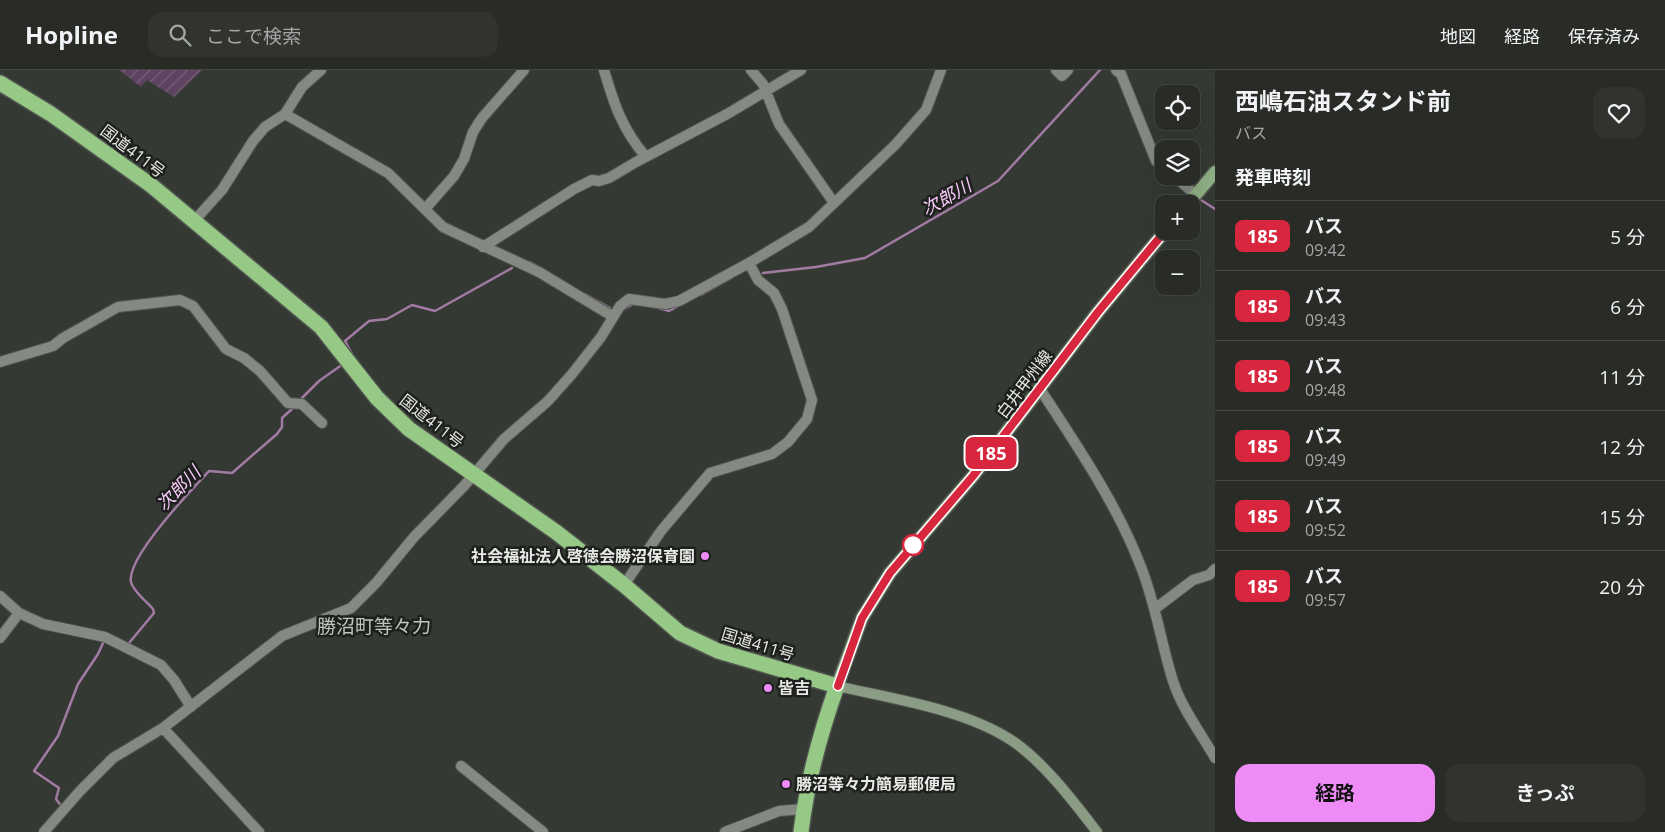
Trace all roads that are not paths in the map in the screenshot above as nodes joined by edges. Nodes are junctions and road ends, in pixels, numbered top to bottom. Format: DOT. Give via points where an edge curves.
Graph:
graph roads {
  1 [pos="321,70"];
  2 [pos="524,70"];
  3 [pos="604,70"];
  4 [pos="751,70"];
  5 [pos="801,70"];
  6 [pos="1056,70"];
  7 [pos="1068,70"];
  8 [pos="1116,70"];
  9 [pos="938,71"];
  10 [pos="0,83"];
  11 [pos="766,92"];
  12 [pos="285,114"];
  13 [pos="646,157"];
  14 [pos="1155,158"];
  15 [pos="1215,172"];
  16 [pos="1181,185"];
  17 [pos="1189,195"];
  18 [pos="1195,195"];
  19 [pos="834,203"];
  20 [pos="425,209"];
  21 [pos="194,221"];
  22 [pos="1158,240"];
  23 [pos="483,247"];
  24 [pos="749,264"];
  25 [pos="612,316"];
  26 [pos="0,362"];
  27 [pos="1040,389"];
  28 [pos="322,423"];
  29 [pos="473,473"];
  30 [pos="1215,569"];
  31 [pos="624,585"];
  32 [pos="0,596"];
  33 [pos="1156,608"];
  34 [pos="19,613"];
  35 [pos="0,638"];
  36 [pos="838,686"];
  37 [pos="192,707"];
  38 [pos="163,728"];
  39 [pos="1215,758"];
  40 [pos="461,766"];
  41 [pos="803,809"];
  42 [pos="44,832"];
  43 [pos="259,832"];
  44 [pos="543,832"];
  45 [pos="725,832"];
  46 [pos="801,832"];
  47 [pos="1096,832"];
  1 -- 12 [label="street" via="302,87"];
  2 -- 20 [label="street" via="482,118 457,171"];
  3 -- 13 [label="street" via="616,111"];
  4 -- 11 [label="street"];
  5 -- 11 [label="street"];
  6 -- 7 [label="street" via="1062,76"];
  8 -- 14 [label="street" via="1121,74"];
  9 -- 19 [label="street" via="926,110 895,145"];
  10 -- 21 [label="highway, 国道411号" via="124,164"];
  11 -- 13 [label="street"];
  11 -- 19 [label="street" via="779,124"];
  12 -- 20 [label="street" via="388,173"];
  12 -- 21 [label="street" via="259,134 222,190"];
  13 -- 23 [label="street" via="609,178 592,180 574,189"];
  15 -- 18 [label="main road"];
  16 -- 17 [label="street"];
  19 -- 24 [label="street" via="809,227"];
  20 -- 23 [label="street" via="443,227"];
  21 -- 29 [label="highway, 国道411号" via="322,327 377,398 399,420"];
  22 -- 27 [label="main road, 白井甲州線"];
  23 -- 25 [label="street" via="539,272"];
  24 -- 25 [label="street" via="679,301 665,304 628,299"];
  24 -- 31 [label="street" via="758,280 774,293 782,309 812,400 807,419 788,442 772,454 710,474 662,531"];
  25 -- 29 [label="street" via="601,337 572,374 504,438"];
  26 -- 28 [label="street" via="53,346 118,307 180,300 192,306 226,349 260,371 288,404 302,404"];
  27 -- 33 [label="street" via="1110,501"];
  27 -- 36 [label="main road, 白井甲州線" via="985,462 874,595 855,634"];
  29 -- 31 [label="highway, 国道411号"];
  29 -- 37 [label="street" via="351,608 282,636"];
  30 -- 33 [label="street" via="1209,575 1193,580"];
  31 -- 36 [label="highway, 国道411号" via="666,622 695,642"];
  32 -- 34 [label="street"];
  33 -- 39 [label="street" via="1174,682 1184,706"];
  34 -- 35 [label="street"];
  34 -- 37 [label="street" via="43,624 105,637 161,664"];
  36 -- 41 [label="highway" via="820,736"];
  36 -- 47 [label="street" via="930,708 971,721 1011,740 1047,772"];
  37 -- 38 [label="street"];
  38 -- 42 [label="street" via="114,758"];
  38 -- 43 [label="street"];
  40 -- 44 [label="street"];
  41 -- 45 [label="street" via="780,811"];
  41 -- 46 [label="highway"];
}
